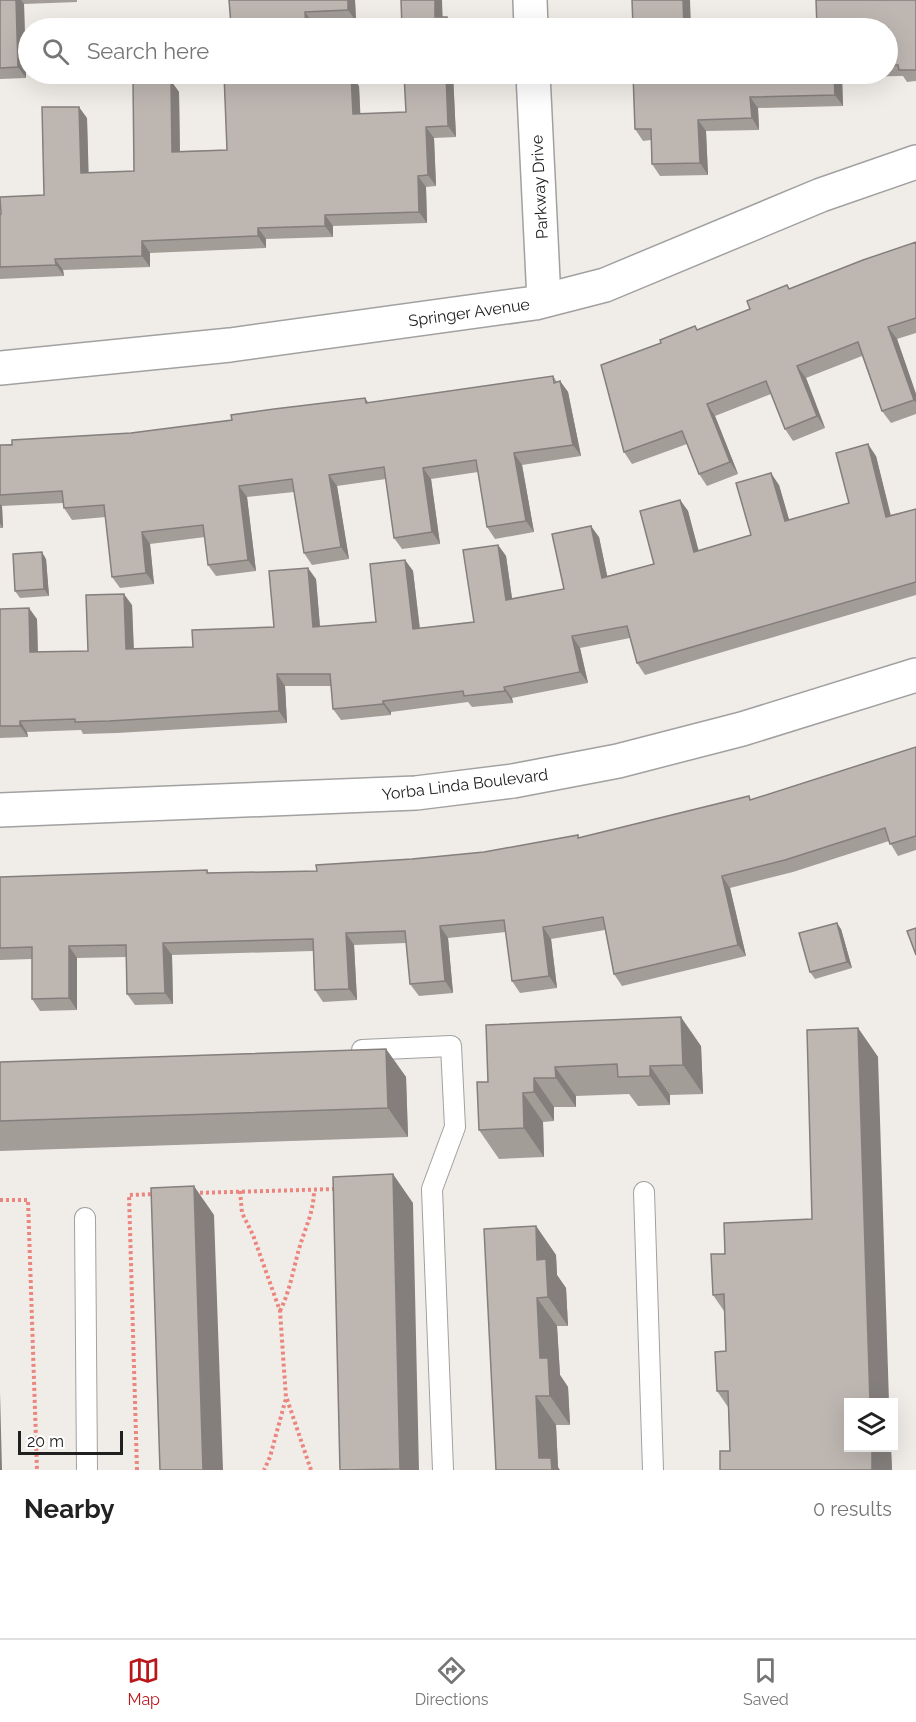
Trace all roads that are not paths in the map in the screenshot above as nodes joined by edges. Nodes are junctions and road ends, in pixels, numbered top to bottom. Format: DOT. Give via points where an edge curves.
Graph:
graph roads {
  1 [pos="530,0"];
  2 [pos="531,18"];
  3 [pos="533,84"];
  4 [pos="916,162"];
  5 [pos="544,300"];
  6 [pos="0,368"];
  7 [pos="916,675"];
  8 [pos="0,810"];
  9 [pos="344,1051"];
  10 [pos="644,1192"];
  11 [pos="85,1218"];
  12 [pos="87,1470"];
  13 [pos="443,1470"];
  14 [pos="653,1470"];
  1 -- 2 [label="street"];
  3 -- 5 [label="street, Parkway Drive"];
  4 -- 5 [label="street, Springer Avenue" via="811,199 605,285"];
  5 -- 6 [label="street, Springer Avenue" via="230,345"];
  7 -- 8 [label="street, Yorba Linda Boulevard" via="742,729 513,781 416,793"];
  9 -- 13 [label="lane" via="451,1046 455,1127 432,1189"];
  10 -- 14 [label="lane"];
  11 -- 12 [label="lane"];
}
